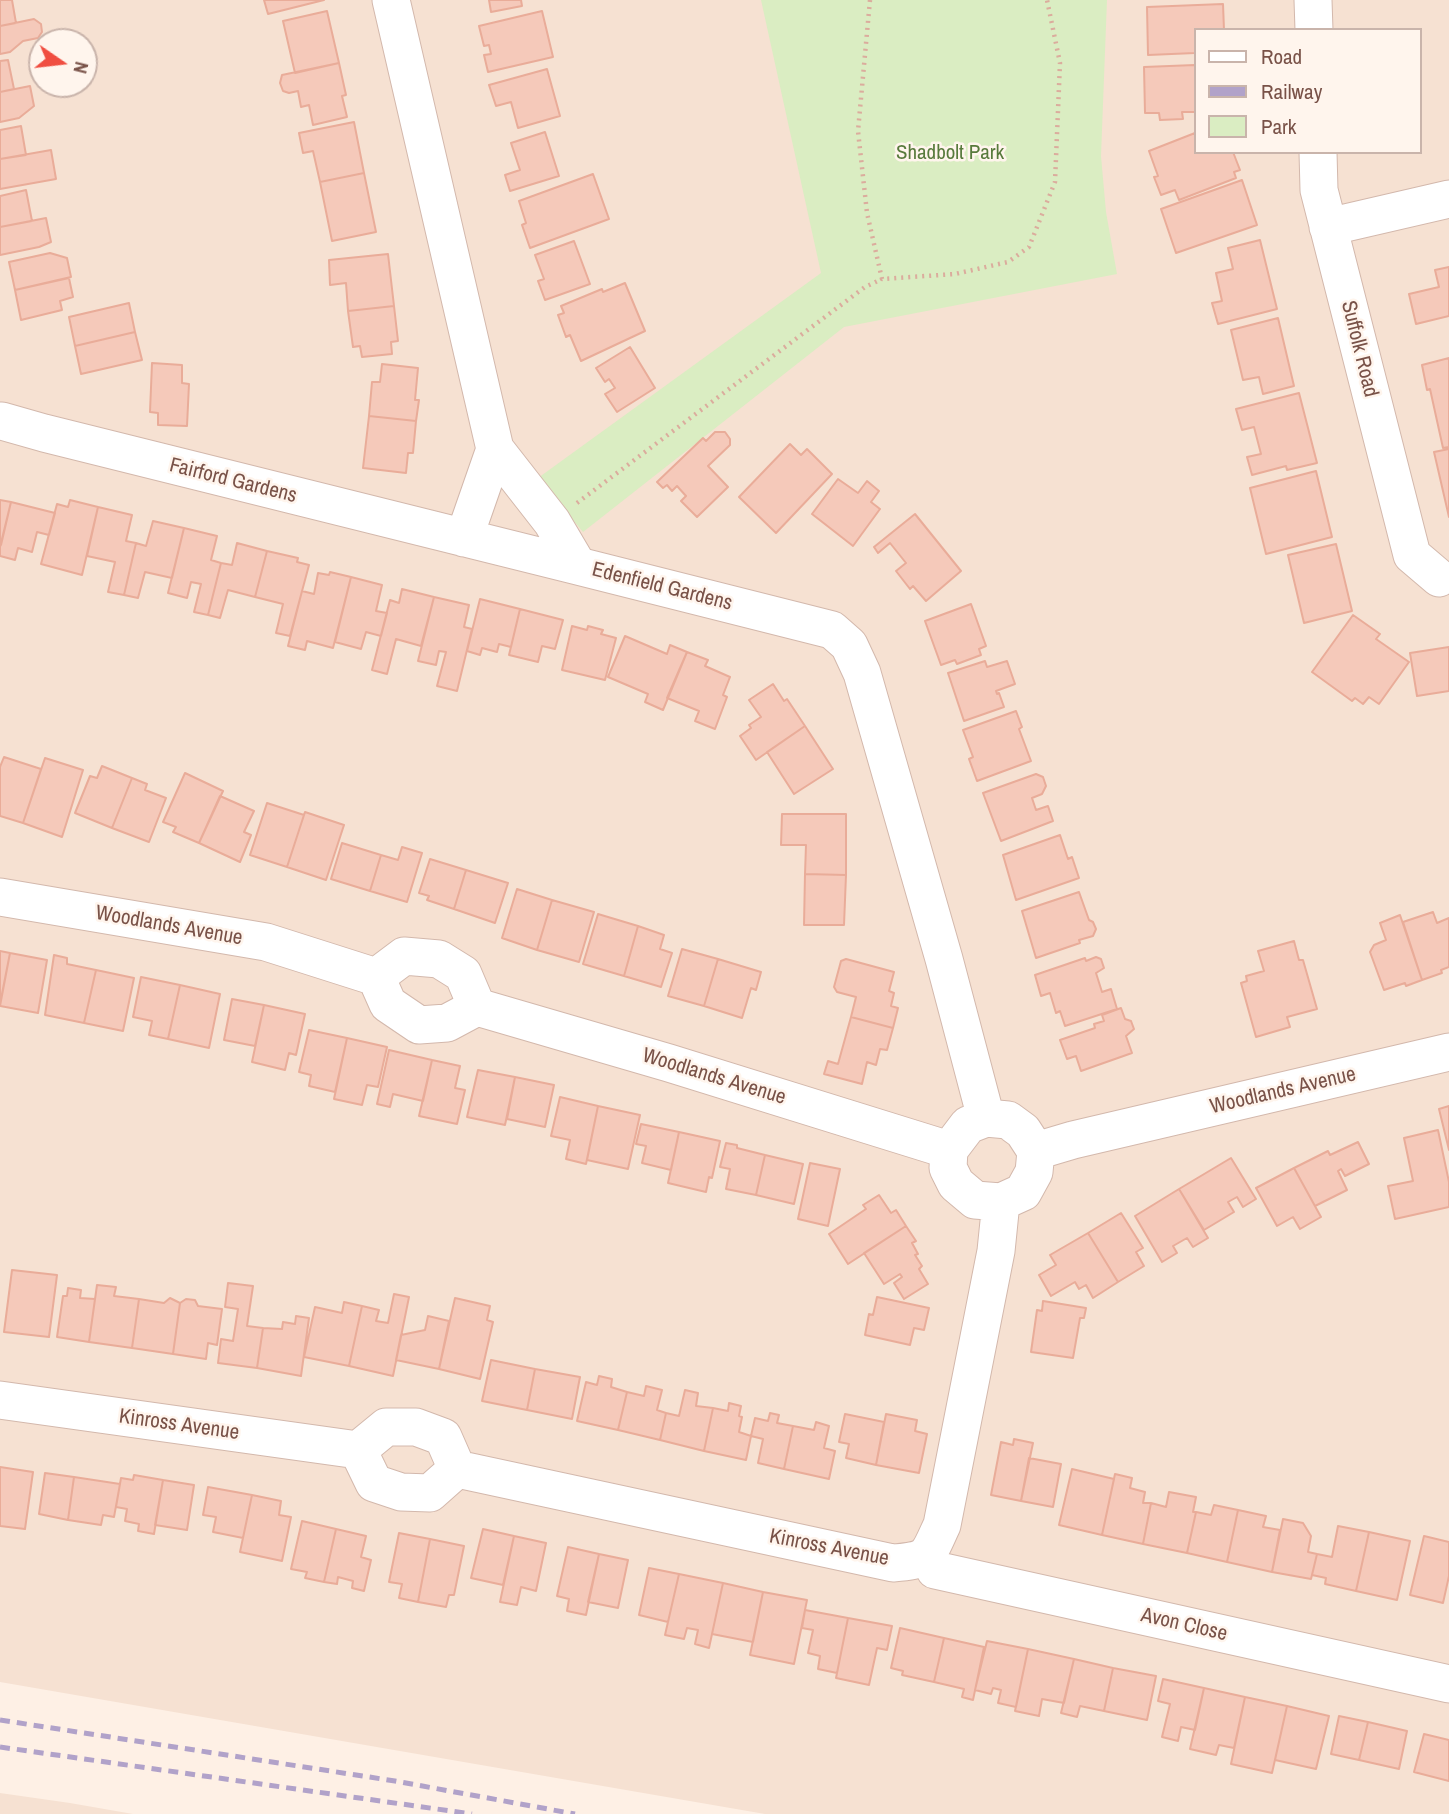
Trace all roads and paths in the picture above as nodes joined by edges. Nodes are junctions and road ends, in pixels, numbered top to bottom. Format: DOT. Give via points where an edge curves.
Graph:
graph roads {
  1 [pos="391,0"];
  2 [pos="870,0"];
  3 [pos="1047,0"];
  4 [pos="1313,0"];
  5 [pos="1314,28"];
  6 [pos="1318,154"];
  7 [pos="1449,199"];
  8 [pos="1328,227"];
  9 [pos="882,279"];
  10 [pos="1,419"];
  11 [pos="495,449"];
  12 [pos="552,522"];
  13 [pos="464,538"];
  14 [pos="578,566"];
  15 [pos="1439,578"];
  16 [pos="0,897"];
  17 [pos="376,977"];
  18 [pos="477,1007"];
  19 [pos="1449,1052"];
  20 [pos="986,1118"];
  21 [pos="949,1150"];
  22 [pos="1036,1151"];
  23 [pos="1002,1202"];
  24 [pos="0,1400"];
  25 [pos="358,1450"];
  26 [pos="457,1469"];
  27 [pos="928,1554"];
  28 [pos="1449,1684"];
  1 -- 11 [label="street, Edenfield Gardens"];
  2 -- 9 [label="path" via="858,131 867,213"];
  3 -- 9 [label="path" via="1060,63 1055,182 1029,247 1008,262 955,274"];
  4 -- 5 [label="street"];
  6 -- 8 [label="street, Suffolk Road" via="1319,190"];
  7 -- 8 [label="street"];
  8 -- 15 [label="street, Suffolk Road" via="1412,555"];
  9 -- 12 [label="path" via="865,287"];
  10 -- 13 [label="street, Fairford Gardens"];
  11 -- 12 [label="street, Edenfield Gardens"];
  11 -- 13 [label="street"];
  12 -- 14 [label="street, Edenfield Gardens"];
  13 -- 14 [label="street, Fairford Gardens"];
  14 -- 20 [label="street, Edenfield Gardens" via="832,629 849,645 862,673"];
  16 -- 17 [label="street, Woodlands Avenue" via="266,942"];
  17 -- 18 [label="street" via="388,1004 419,1025 447,1023"];
  17 -- 18 [label="street" via="404,956 439,959 463,974"];
  18 -- 21 [label="street, Woodlands Avenue"];
  19 -- 22 [label="street, Woodlands Avenue"];
  20 -- 21 [label="street" via="968,1125"];
  20 -- 22 [label="street" via="1008,1120 1023,1131"];
  21 -- 23 [label="street" via="948,1168 956,1184 975,1200"];
  22 -- 23 [label="street" via="1034,1172 1023,1192"];
  23 -- 27 [label="street" via="942,1525"];
  24 -- 25 [label="street, Kinross Avenue"];
  25 -- 26 [label="street" via="386,1427 415,1427 443,1437"];
  25 -- 26 [label="street" via="374,1483 401,1492 430,1493"];
  26 -- 27 [label="street, Kinross Avenue" via="893,1563"];
  27 -- 28 [label="street, Avon Close" via="935,1570"];
}
